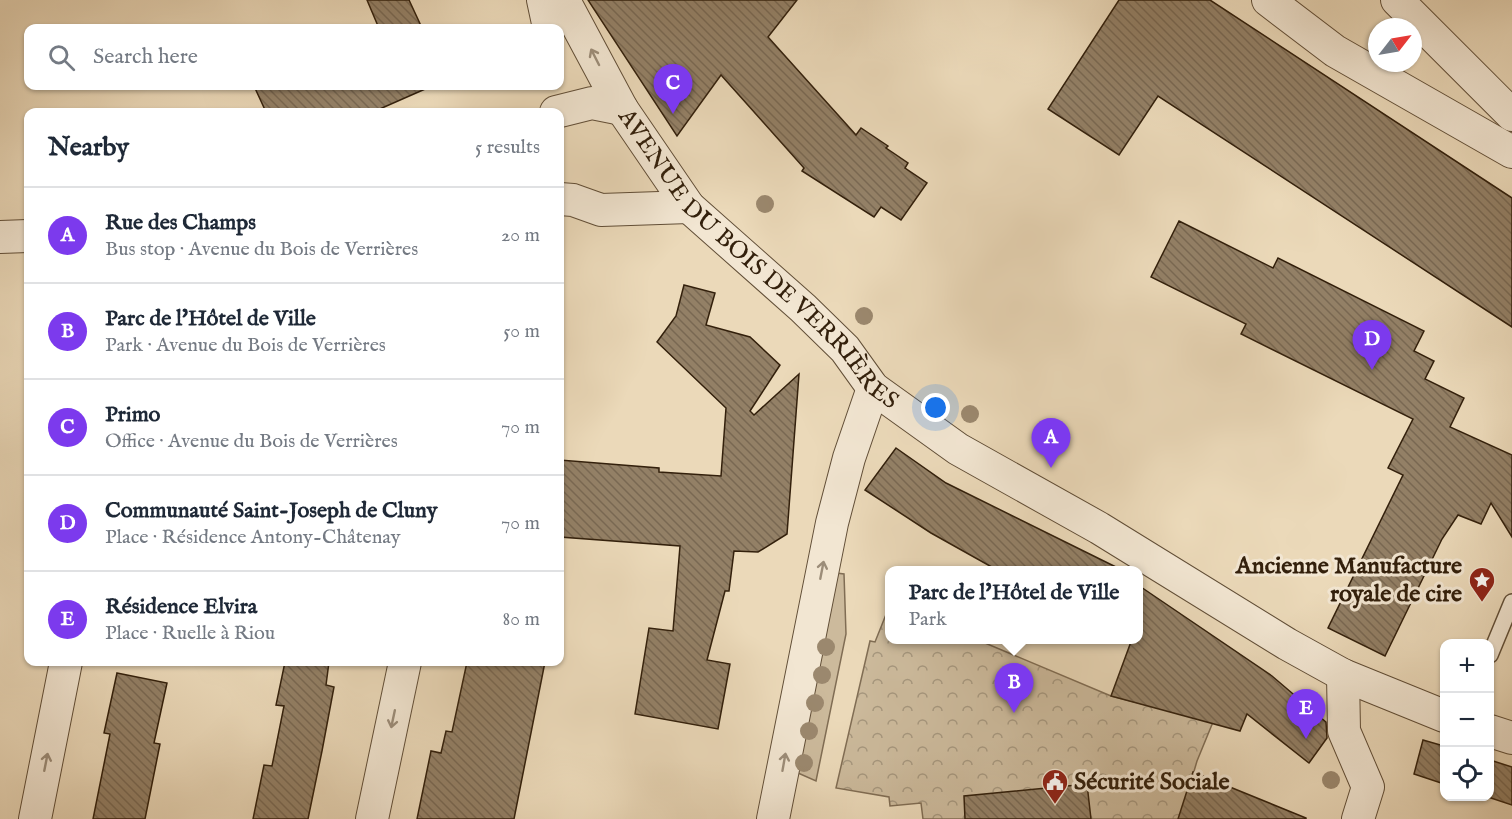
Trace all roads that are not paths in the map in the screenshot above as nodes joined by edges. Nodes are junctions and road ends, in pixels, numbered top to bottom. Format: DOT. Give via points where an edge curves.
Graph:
graph roads {
  1 [pos="543,0"];
  2 [pos="560,0"];
  3 [pos="1268,0"];
  4 [pos="1397,0"];
  5 [pos="548,24"];
  6 [pos="556,90"];
  7 [pos="554,108"];
  8 [pos="564,110"];
  9 [pos="621,110"];
  10 [pos="1512,115"];
  11 [pos="1512,152"];
  12 [pos="655,155"];
  13 [pos="564,194"];
  14 [pos="689,207"];
  15 [pos="627,209"];
  16 [pos="24,236"];
  17 [pos="0,237"];
  18 [pos="873,388"];
  19 [pos="1512,602"];
  20 [pos="1494,645"];
  21 [pos="65,666"];
  22 [pos="404,666"];
  23 [pos="1343,675"];
  24 [pos="1440,714"];
  25 [pos="1494,732"];
  26 [pos="1512,738"];
  27 [pos="1364,817"];
  28 [pos="34,819"];
  29 [pos="372,819"];
  30 [pos="773,819"];
  1 -- 5 [label="street"];
  9 -- 2 [label="street, AVENUE DU BOIS DE VERRIÈRES, one-way" via="568,8"];
  3 -- 11 [label="street" via="1335,51"];
  4 -- 10 [label="street"];
  6 -- 7 [label="street"];
  8 -- 9 [label="street" via="592,103"];
  9 -- 12 [label="street, AVENUE DU BOIS DE VERRIÈRES"];
  12 -- 14 [label="street, AVENUE DU BOIS DE VERRIÈRES"];
  12 -- 15 [label="street" via="652,176 643,193"];
  13 -- 15 [label="street" via="601,210"];
  14 -- 15 [label="street"];
  14 -- 18 [label="street, AVENUE DU BOIS DE VERRIÈRES" via="803,308 844,349"];
  16 -- 17 [label="street"];
  18 -- 23 [label="street, AVENUE DU BOIS DE VERRIÈRES" via="958,449 1099,528"];
  30 -- 18 [label="street, one-way" via="832,523"];
  19 -- 20 [label="lane"];
  28 -- 21 [label="street, one-way"];
  22 -- 29 [label="street, one-way"];
  23 -- 24 [label="street, AVENUE DU BOIS DE VERRIÈRES"];
  23 -- 27 [label="street" via="1344,731 1368,787"];
  25 -- 26 [label="street"];
}
